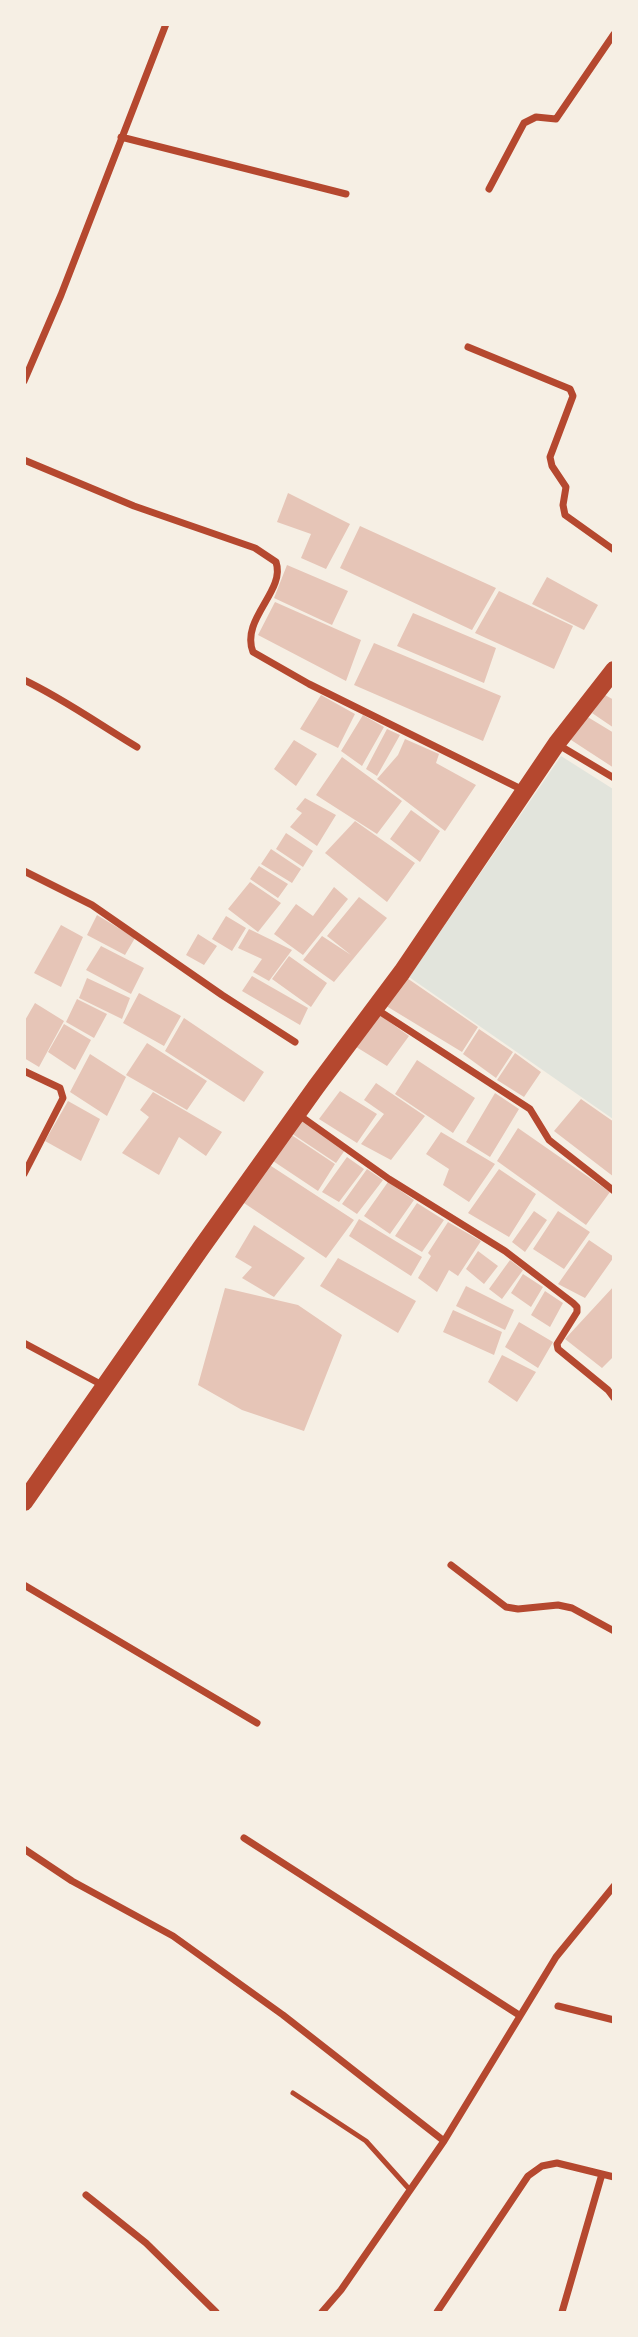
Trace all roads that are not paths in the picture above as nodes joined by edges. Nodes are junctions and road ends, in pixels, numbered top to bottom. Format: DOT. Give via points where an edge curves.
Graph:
graph roads {
  1 [pos="166,24"];
  2 [pos="614,34"];
  3 [pos="121,137"];
  4 [pos="489,188"];
  5 [pos="346,194"];
  6 [pos="468,347"];
  7 [pos="24,381"];
  8 [pos="24,460"];
  9 [pos="614,550"];
  10 [pos="614,670"];
  11 [pos="24,680"];
  12 [pos="557,743"];
  13 [pos="137,747"];
  14 [pos="614,778"];
  15 [pos="525,791"];
  16 [pos="24,871"];
  17 [pos="375,1009"];
  18 [pos="295,1041"];
  19 [pos="24,1071"];
  20 [pos="297,1114"];
  21 [pos="24,1174"];
  22 [pos="614,1191"];
  23 [pos="24,1343"];
  24 [pos="105,1387"];
  25 [pos="614,1398"];
  26 [pos="24,1502"];
  27 [pos="451,1566"];
  28 [pos="24,1586"];
  29 [pos="614,1631"];
  30 [pos="257,1723"];
  31 [pos="244,1839"];
  32 [pos="24,1849"];
  33 [pos="614,1886"];
  34 [pos="558,2006"];
  35 [pos="519,2015"];
  36 [pos="614,2020"];
  37 [pos="293,2093"];
  38 [pos="444,2141"];
  39 [pos="602,2174"];
  40 [pos="614,2178"];
  41 [pos="410,2190"];
  42 [pos="86,2195"];
  43 [pos="216,2312"];
  44 [pos="322,2312"];
  45 [pos="437,2312"];
  46 [pos="562,2312"];
  1 -- 3 [label="street"];
  2 -- 4 [label="street" via="556,119 536,117 524,123"];
  3 -- 5 [label="street"];
  3 -- 7 [label="street"];
  6 -- 9 [label="street" via="570,389 573,396 550,457 566,488 565,515"];
  8 -- 15 [label="street" via="134,506 255,548 276,562 277,576 250,632 253,652"];
  10 -- 12 [label="main road"];
  11 -- 13 [label="street" via="58,696"];
  12 -- 14 [label="street"];
  12 -- 15 [label="main road"];
  15 -- 17 [label="main road"];
  16 -- 18 [label="street" via="92,905"];
  17 -- 20 [label="main road"];
  17 -- 22 [label="street" via="530,1109 550,1140"];
  19 -- 21 [label="street" via="60,1088 63,1098"];
  20 -- 24 [label="main road"];
  20 -- 25 [label="street" via="389,1179 505,1251 573,1303 577,1312 558,1349"];
  23 -- 24 [label="street"];
  24 -- 26 [label="main road"];
  27 -- 29 [label="street" via="506,1607 572,1608"];
  28 -- 30 [label="street"];
  31 -- 35 [label="street"];
  32 -- 38 [label="street" via="173,1936"];
  33 -- 35 [label="street" via="556,1957"];
  34 -- 36 [label="street"];
  35 -- 38 [label="street"];
  37 -- 41 [label="lane" via="366,2141"];
  38 -- 41 [label="street"];
  39 -- 40 [label="street"];
  39 -- 45 [label="street" via="557,2163 528,2176"];
  39 -- 46 [label="street"];
  41 -- 44 [label="street"];
  42 -- 43 [label="street" via="146,2243"];
}
